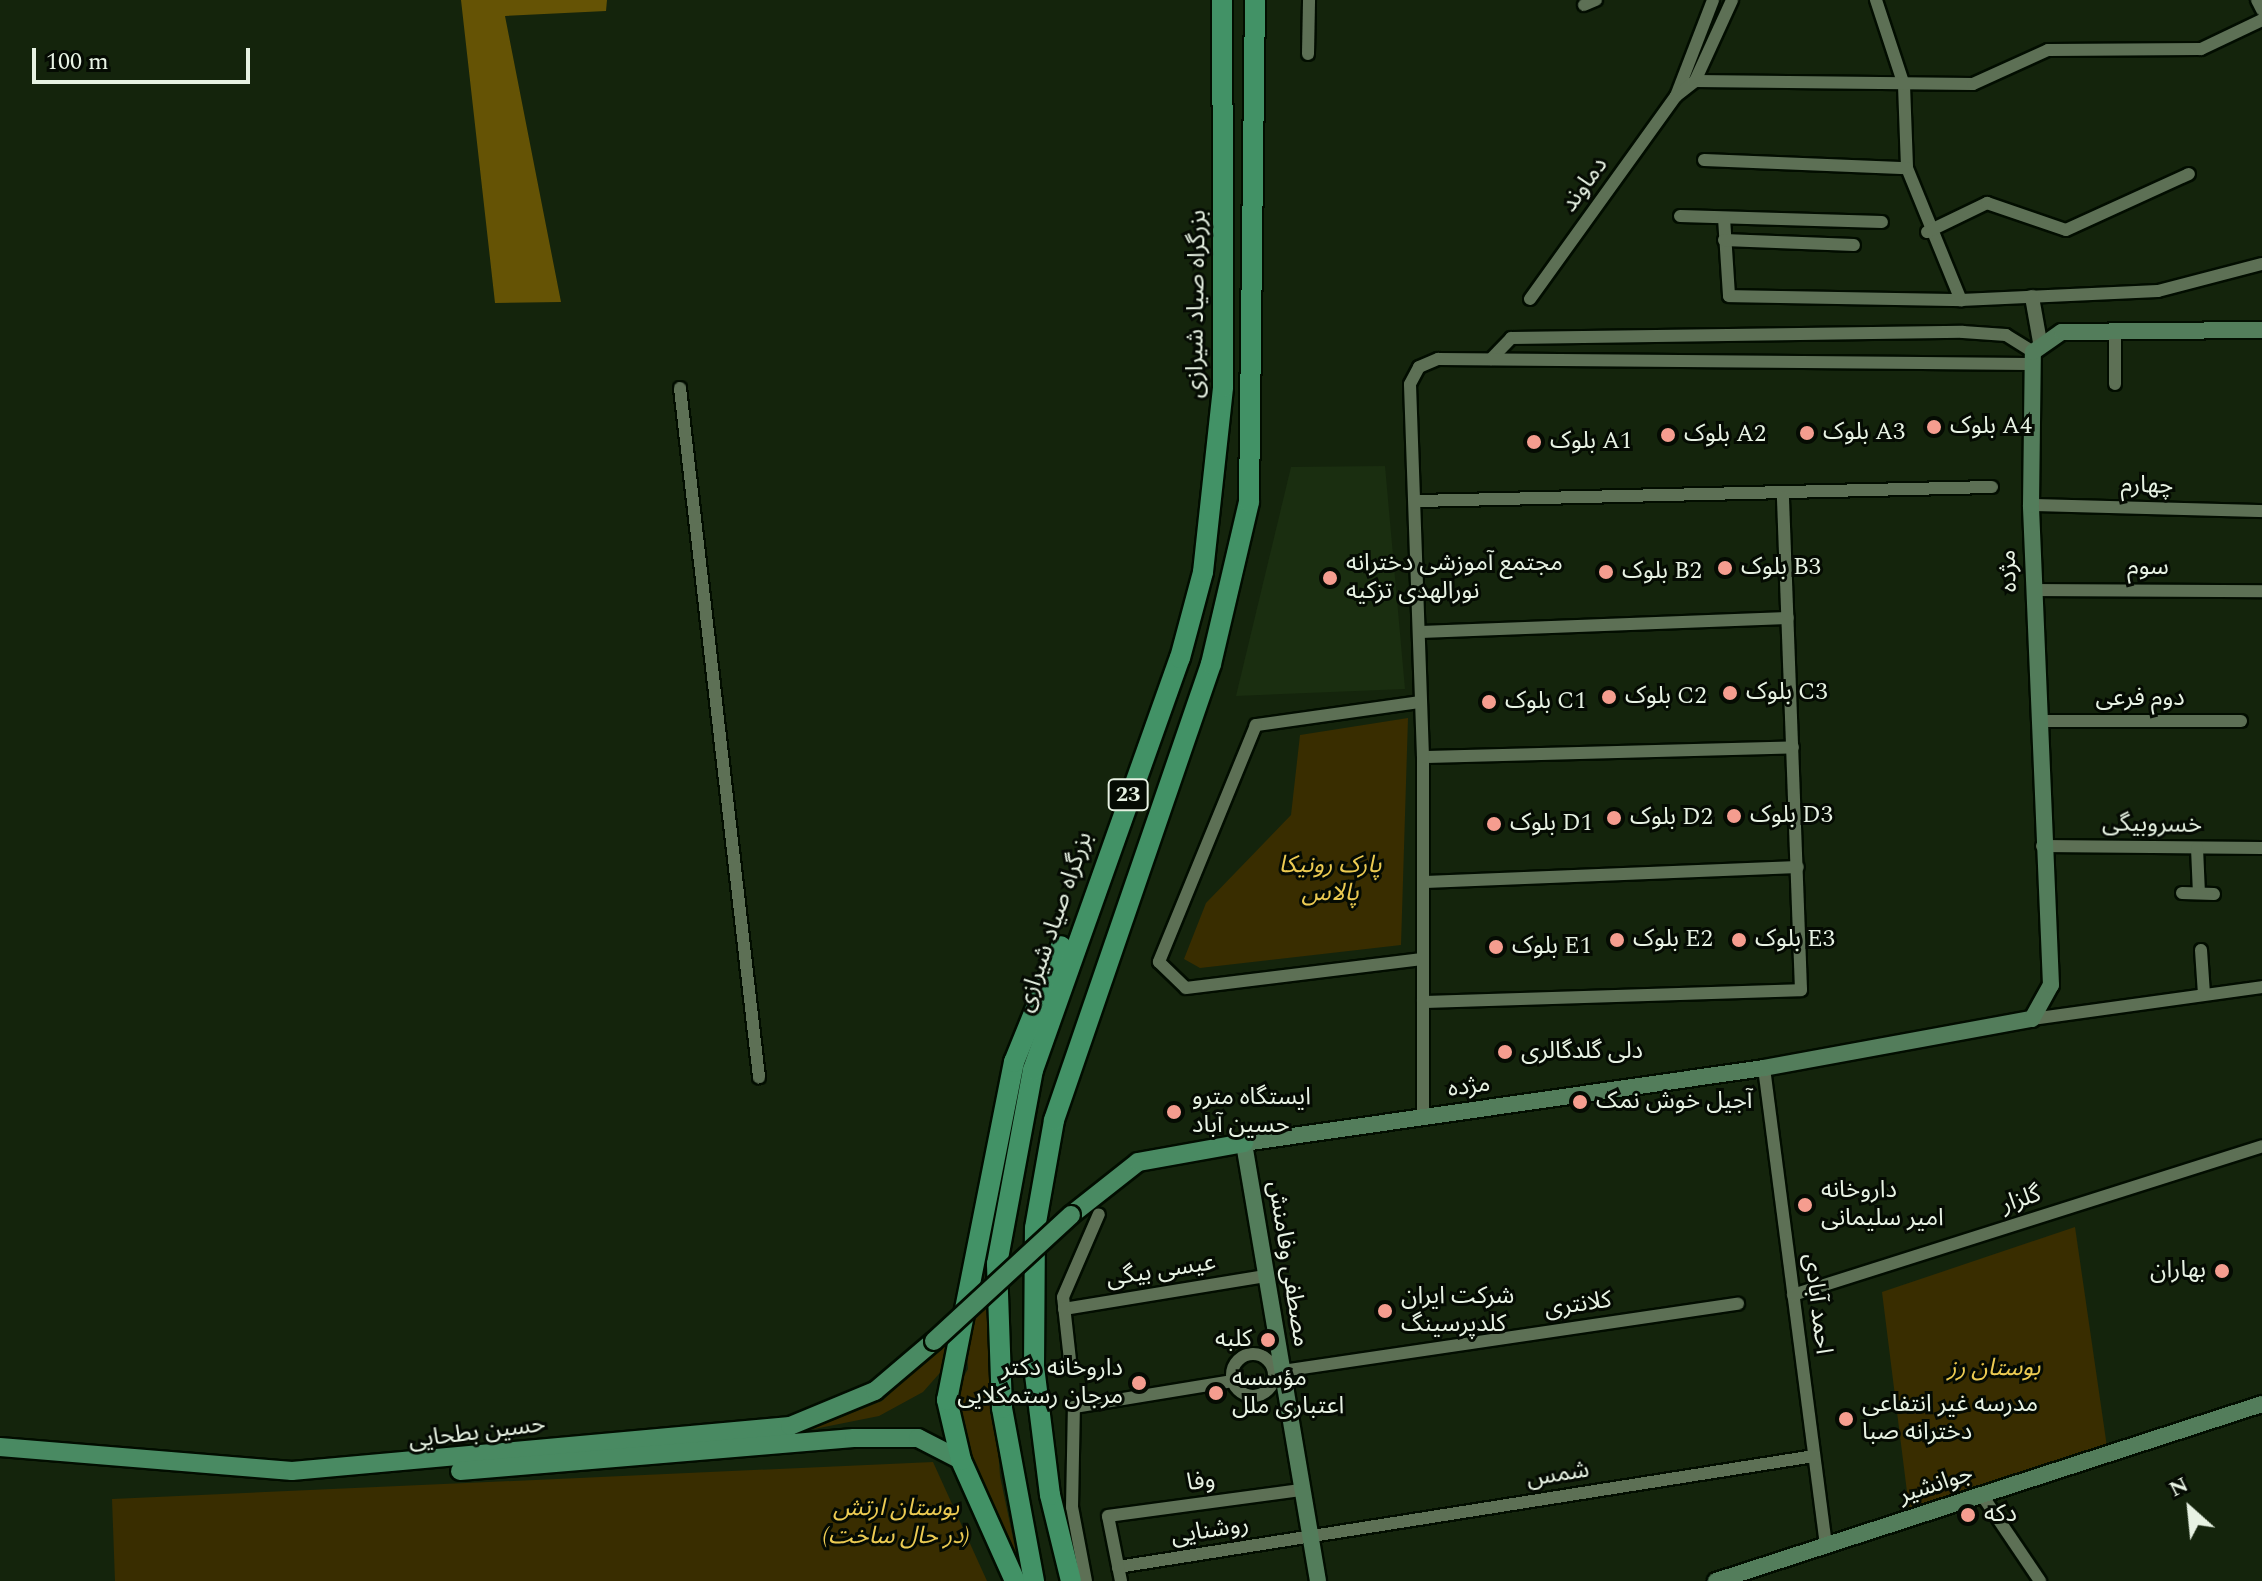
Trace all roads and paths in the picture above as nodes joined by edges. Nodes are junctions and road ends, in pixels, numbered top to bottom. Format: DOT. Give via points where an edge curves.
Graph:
graph roads {
  1 [pos="1222,0"];
  2 [pos="1255,0"];
  3 [pos="1309,0"];
  4 [pos="1713,0"];
  5 [pos="1732,0"];
  6 [pos="1876,0"];
  7 [pos="2257,0"];
  8 [pos="2262,10"];
  9 [pos="2262,20"];
  10 [pos="1308,54"];
  11 [pos="1695,81"];
  12 [pos="1904,85"];
  13 [pos="1676,96"];
  14 [pos="1704,160"];
  15 [pos="1907,168"];
  16 [pos="2189,174"];
  17 [pos="1680,216"];
  18 [pos="1724,218"];
  19 [pos="1882,222"];
  20 [pos="1927,232"];
  21 [pos="1724,240"];
  22 [pos="1854,245"];
  23 [pos="2262,264"];
  24 [pos="2032,297"];
  25 [pos="1530,299"];
  26 [pos="1961,300"];
  27 [pos="2262,330"];
  28 [pos="2115,332"];
  29 [pos="2034,353"];
  30 [pos="1491,359"];
  31 [pos="2115,384"];
  32 [pos="680,388"];
  33 [pos="1992,487"];
  34 [pos="1783,497"];
  35 [pos="1418,501"];
  36 [pos="2031,505"];
  37 [pos="2262,511"];
  38 [pos="2034,590"];
  39 [pos="2262,591"];
  40 [pos="1788,618"];
  41 [pos="1420,632"];
  42 [pos="1420,702"];
  43 [pos="2038,721"];
  44 [pos="2241,721"];
  45 [pos="1793,747"];
  46 [pos="1423,757"];
  47 [pos="2042,846"];
  48 [pos="2197,848"];
  49 [pos="2262,848"];
  50 [pos="1798,867"];
  51 [pos="1096,879"];
  52 [pos="1425,882"];
  53 [pos="2182,893"];
  54 [pos="2199,893"];
  55 [pos="2214,894"];
  56 [pos="2201,950"];
  57 [pos="1422,959"];
  58 [pos="2262,987"];
  59 [pos="2204,994"];
  60 [pos="1423,1002"];
  61 [pos="2032,1019"];
  62 [pos="1764,1068"];
  63 [pos="759,1077"];
  64 [pos="1423,1118"];
  65 [pos="1244,1143"];
  66 [pos="2262,1146"];
  67 [pos="1099,1214"];
  68 [pos="1071,1215"];
  69 [pos="1265,1276"];
  70 [pos="1793,1295"];
  71 [pos="1738,1304"];
  72 [pos="1064,1309"];
  73 [pos="1278,1350"];
  74 [pos="1256,1354"];
  75 [pos="1070,1360"];
  76 [pos="1282,1371"];
  77 [pos="1233,1381"];
  78 [pos="1284,1391"];
  79 [pos="1265,1393"];
  80 [pos="2262,1404"];
  81 [pos="0,1447"];
  82 [pos="1814,1456"];
  83 [pos="961,1460"];
  84 [pos="393,1468"];
  85 [pos="1300,1490"];
  86 [pos="1982,1495"];
  87 [pos="1308,1538"];
  88 [pos="1826,1546"];
  89 [pos="1118,1567"];
  90 [pos="1015,1581"];
  91 [pos="1034,1581"];
  92 [pos="1071,1581"];
  93 [pos="1086,1581"];
  94 [pos="1121,1581"];
  95 [pos="1318,1581"];
  96 [pos="1716,1581"];
  97 [pos="2040,1581"];
  1 -- 51 [label="highway, بزرگراه صیاد شیرازی / 23" via="1223,387 1216,489 1180,658"];
  2 -- 92 [label="highway, 23" via="1249,502 1211,664 1054,1120 1035,1228 1034,1367 1050,1495"];
  3 -- 10 [label="street"];
  4 -- 13 [label="street, دماوند"];
  5 -- 11 [label="street, دماوند"];
  6 -- 12 [label="street"];
  7 -- 8 [label="street"];
  9 -- 12 [label="street" via="2201,49 2048,50 1973,84"];
  11 -- 12 [label="street"];
  11 -- 13 [label="street, دماوند"];
  12 -- 15 [label="street"];
  13 -- 25 [label="street, دماوند"];
  14 -- 15 [label="street"];
  15 -- 20 [label="street"];
  16 -- 20 [label="street" via="2066,230 1987,203"];
  17 -- 18 [label="street"];
  18 -- 19 [label="street"];
  18 -- 21 [label="street"];
  20 -- 26 [label="street"];
  21 -- 22 [label="street"];
  21 -- 26 [label="street" via="1729,296"];
  23 -- 24 [label="street" via="2158,291"];
  24 -- 26 [label="street"];
  24 -- 29 [label="street"];
  27 -- 28 [label="main road"];
  28 -- 29 [label="main road" via="2062,332"];
  28 -- 31 [label="street"];
  29 -- 30 [label="street"];
  29 -- 30 [label="street" via="2006,335 1963,332 1511,338"];
  29 -- 36 [label="main road, مژده"];
  30 -- 35 [label="street" via="1438,359 1419,367 1410,384"];
  32 -- 63 [label="street"];
  33 -- 34 [label="street"];
  34 -- 35 [label="street"];
  34 -- 40 [label="street"];
  35 -- 41 [label="street"];
  36 -- 37 [label="street, چهارم"];
  36 -- 38 [label="main road, مژده"];
  38 -- 39 [label="street, سوم"];
  38 -- 43 [label="main road, مژده"];
  40 -- 41 [label="street"];
  40 -- 45 [label="street"];
  41 -- 42 [label="street"];
  42 -- 46 [label="street"];
  42 -- 57 [label="street" via="1256,725 1159,962 1186,988"];
  43 -- 44 [label="street, دوم فرعی"];
  43 -- 47 [label="main road, مژده"];
  45 -- 46 [label="street"];
  45 -- 50 [label="street"];
  46 -- 52 [label="street"];
  47 -- 48 [label="street, خسروبیگی"];
  47 -- 61 [label="main road, مژده" via="2051,985"];
  48 -- 49 [label="street, خسروبیگی"];
  48 -- 54 [label="street"];
  50 -- 52 [label="street"];
  50 -- 60 [label="street" via="1801,990"];
  51 -- 83 [label="highway" via="1044,978 1001,1116 947,1400"];
  51 -- 91 [label="highway, بزرگراه صیاد شیرازی / 23" via="1033,1070 997,1264 1002,1408"];
  52 -- 57 [label="street"];
  53 -- 54 [label="street"];
  54 -- 55 [label="street"];
  56 -- 59 [label="street"];
  57 -- 60 [label="street"];
  58 -- 59 [label="street, مژده"];
  59 -- 61 [label="street, مژده"];
  60 -- 64 [label="street"];
  61 -- 62 [label="main road, مژده"];
  62 -- 64 [label="main road, مژده"];
  62 -- 70 [label="street, احمد آبادی"];
  64 -- 65 [label="main road, مژده"];
  65 -- 68 [label="main road, مژده" via="1138,1162"];
  65 -- 69 [label="main road, مصطفی وفامنش"];
  66 -- 70 [label="street, گلزار"];
  67 -- 72 [label="street"];
  68 -- 84 [label="main road, حسین بطحایی, bridge" via="875,1391 790,1426"];
  69 -- 72 [label="street, عیسی بیگی"];
  69 -- 73 [label="main road, مصطفی وفامنش"];
  70 -- 82 [label="street, احمد آبادی"];
  71 -- 76 [label="street, کلانتری"];
  72 -- 75 [label="street"];
  73 -- 74 [label="street"];
  73 -- 76 [label="main road, مصطفی وفامنش"];
  74 -- 77 [label="street" via="1237,1362"];
  74 -- 79 [label="street" via="1274,1371"];
  76 -- 78 [label="main road, مصطفی وفامنش"];
  77 -- 79 [label="street" via="1246,1395"];
  77 -- 93 [label="street" via="1081,1402 1069,1424 1072,1507"];
  78 -- 79 [label="street"];
  78 -- 85 [label="main road, مصطفی وفامنش"];
  80 -- 86 [label="main road, جوانشیر"];
  81 -- 84 [label="main road, حسین بطحایی" via="292,1471"];
  82 -- 87 [label="street, شمس"];
  82 -- 88 [label="street, احمد آبادی"];
  83 -- 84 [label="main road" via="918,1438 854,1438 595,1463"];
  83 -- 90 [label="highway"];
  85 -- 87 [label="main road, مصطفی وفامنش"];
  85 -- 89 [label="street, وفا" via="1108,1516"];
  86 -- 88 [label="main road, جوانشیر"];
  86 -- 97 [label="street"];
  87 -- 89 [label="street, روشنایی"];
  87 -- 95 [label="main road, مصطفی وفامنش"];
  88 -- 96 [label="main road, جوانشیر"];
  89 -- 94 [label="street"];
}
